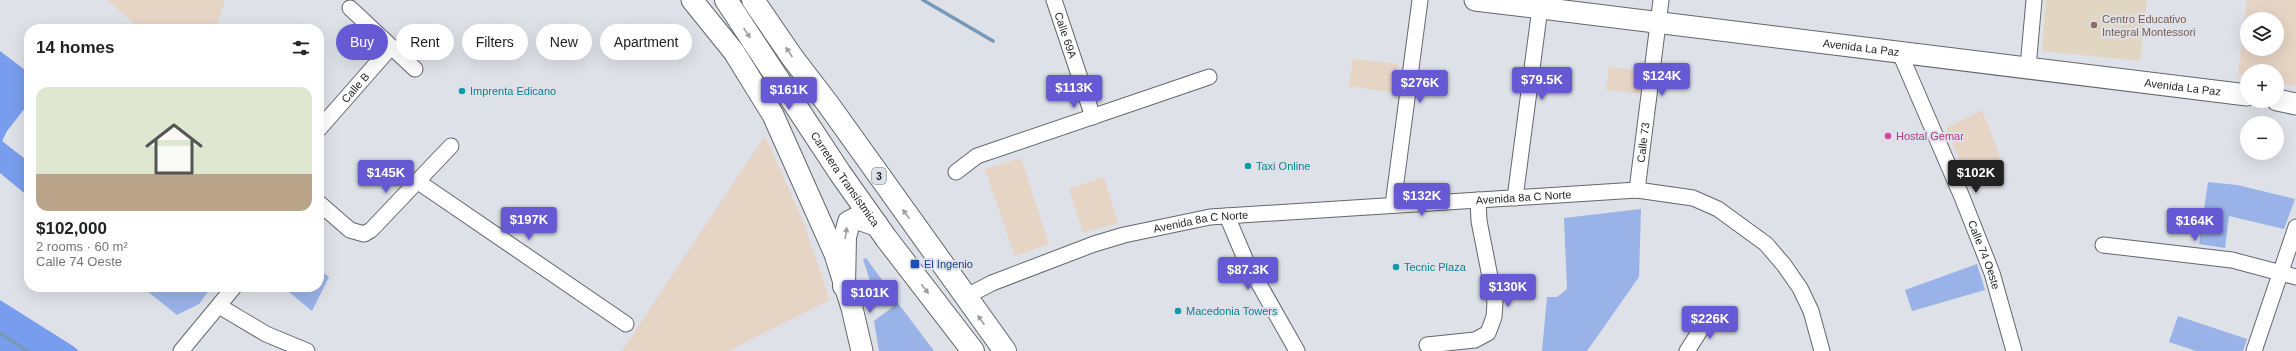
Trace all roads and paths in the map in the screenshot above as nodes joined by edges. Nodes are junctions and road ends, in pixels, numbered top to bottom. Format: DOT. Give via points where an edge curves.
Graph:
graph roads {
  1 [pos="692,0"];
  2 [pos="726,0"];
  3 [pos="753,0"];
  4 [pos="1054,0"];
  5 [pos="1420,0"];
  6 [pos="1475,0"];
  7 [pos="1661,0"];
  8 [pos="2034,0"];
  9 [pos="1540,4"];
  10 [pos="350,8"];
  11 [pos="1658,22"];
  12 [pos="391,47"];
  13 [pos="1899,51"];
  14 [pos="2028,67"];
  15 [pos="415,69"];
  16 [pos="1209,77"];
  17 [pos="2240,94"];
  18 [pos="2284,101"];
  19 [pos="2296,104"];
  20 [pos="1093,117"];
  21 [pos="324,123"];
  22 [pos="450,146"];
  23 [pos="956,172"];
  24 [pos="417,181"];
  25 [pos="1637,190"];
  26 [pos="1515,198"];
  27 [pos="1478,200"];
  28 [pos="1393,205"];
  29 [pos="324,207"];
  30 [pos="1227,216"];
  31 [pos="876,225"];
  32 [pos="2296,227"];
  33 [pos="2103,245"];
  34 [pos="2282,272"];
  35 [pos="2296,277"];
  36 [pos="844,286"];
  37 [pos="230,292"];
  38 [pos="965,297"];
  39 [pos="219,306"];
  40 [pos="1710,315"];
  41 [pos="626,324"];
  42 [pos="1427,345"];
  43 [pos="181,351"];
  44 [pos="307,351"];
  45 [pos="862,351"];
  46 [pos="973,351"];
  47 [pos="1005,351"];
  48 [pos="1297,351"];
  49 [pos="1687,351"];
  50 [pos="1822,351"];
  51 [pos="2014,351"];
  52 [pos="2254,351"];
  1 -- 36 [label="main road" via="734,52 773,115 835,254"];
  2 -- 31 [label="main road, Carretera Transístmica, one-way"];
  38 -- 3 [label="main road, 3, one-way"];
  4 -- 20 [label="street, Calle 69A"];
  5 -- 28 [label="street"];
  6 -- 9 [label="main road, Avenida La Paz"];
  7 -- 11 [label="street, Calle 73"];
  8 -- 14 [label="street"];
  9 -- 11 [label="main road, Avenida La Paz"];
  9 -- 26 [label="street"];
  10 -- 12 [label="street"];
  11 -- 13 [label="main road, Avenida La Paz"];
  11 -- 25 [label="street, Calle 73"];
  12 -- 15 [label="street"];
  12 -- 21 [label="street, Calle B"];
  13 -- 14 [label="main road, Avenida La Paz"];
  13 -- 51 [label="street, Calle 74 Oeste" via="1992,273"];
  14 -- 17 [label="main road, Avenida La Paz"];
  16 -- 20 [label="street"];
  18 -- 19 [label="main road"];
  20 -- 23 [label="street" via="977,156"];
  22 -- 24 [label="street"];
  24 -- 29 [label="street" via="371,230 364,234 350,230"];
  24 -- 41 [label="street"];
  25 -- 26 [label="street, Avenida 8a C Norte"];
  25 -- 50 [label="street, Avenida 8a C Norte" via="1693,198 1718,209 1766,244 1800,288 1811,310"];
  26 -- 27 [label="street, Avenida 8a C Norte"];
  27 -- 28 [label="street, Avenida 8a C Norte"];
  27 -- 42 [label="street" via="1479,221 1495,302 1494,317 1488,333 1475,340"];
  28 -- 30 [label="street, Avenida 8a C Norte"];
  30 -- 38 [label="street, Avenida 8a C Norte" via="1210,217 1138,232 1094,244 992,283"];
  30 -- 48 [label="street" via="1246,261"];
  36 -- 31 [label="main road, one-way" via="845,237 849,222 857,218"];
  31 -- 46 [label="main road, Carretera Transístmica, one-way"];
  32 -- 34 [label="street"];
  33 -- 34 [label="street" via="2232,260"];
  34 -- 35 [label="street"];
  34 -- 52 [label="street"];
  36 -- 45 [label="main road"];
  37 -- 39 [label="street"];
  47 -- 38 [label="main road, 3, one-way"];
  39 -- 43 [label="street"];
  39 -- 44 [label="street" via="266,334"];
  40 -- 49 [label="street"];
}
